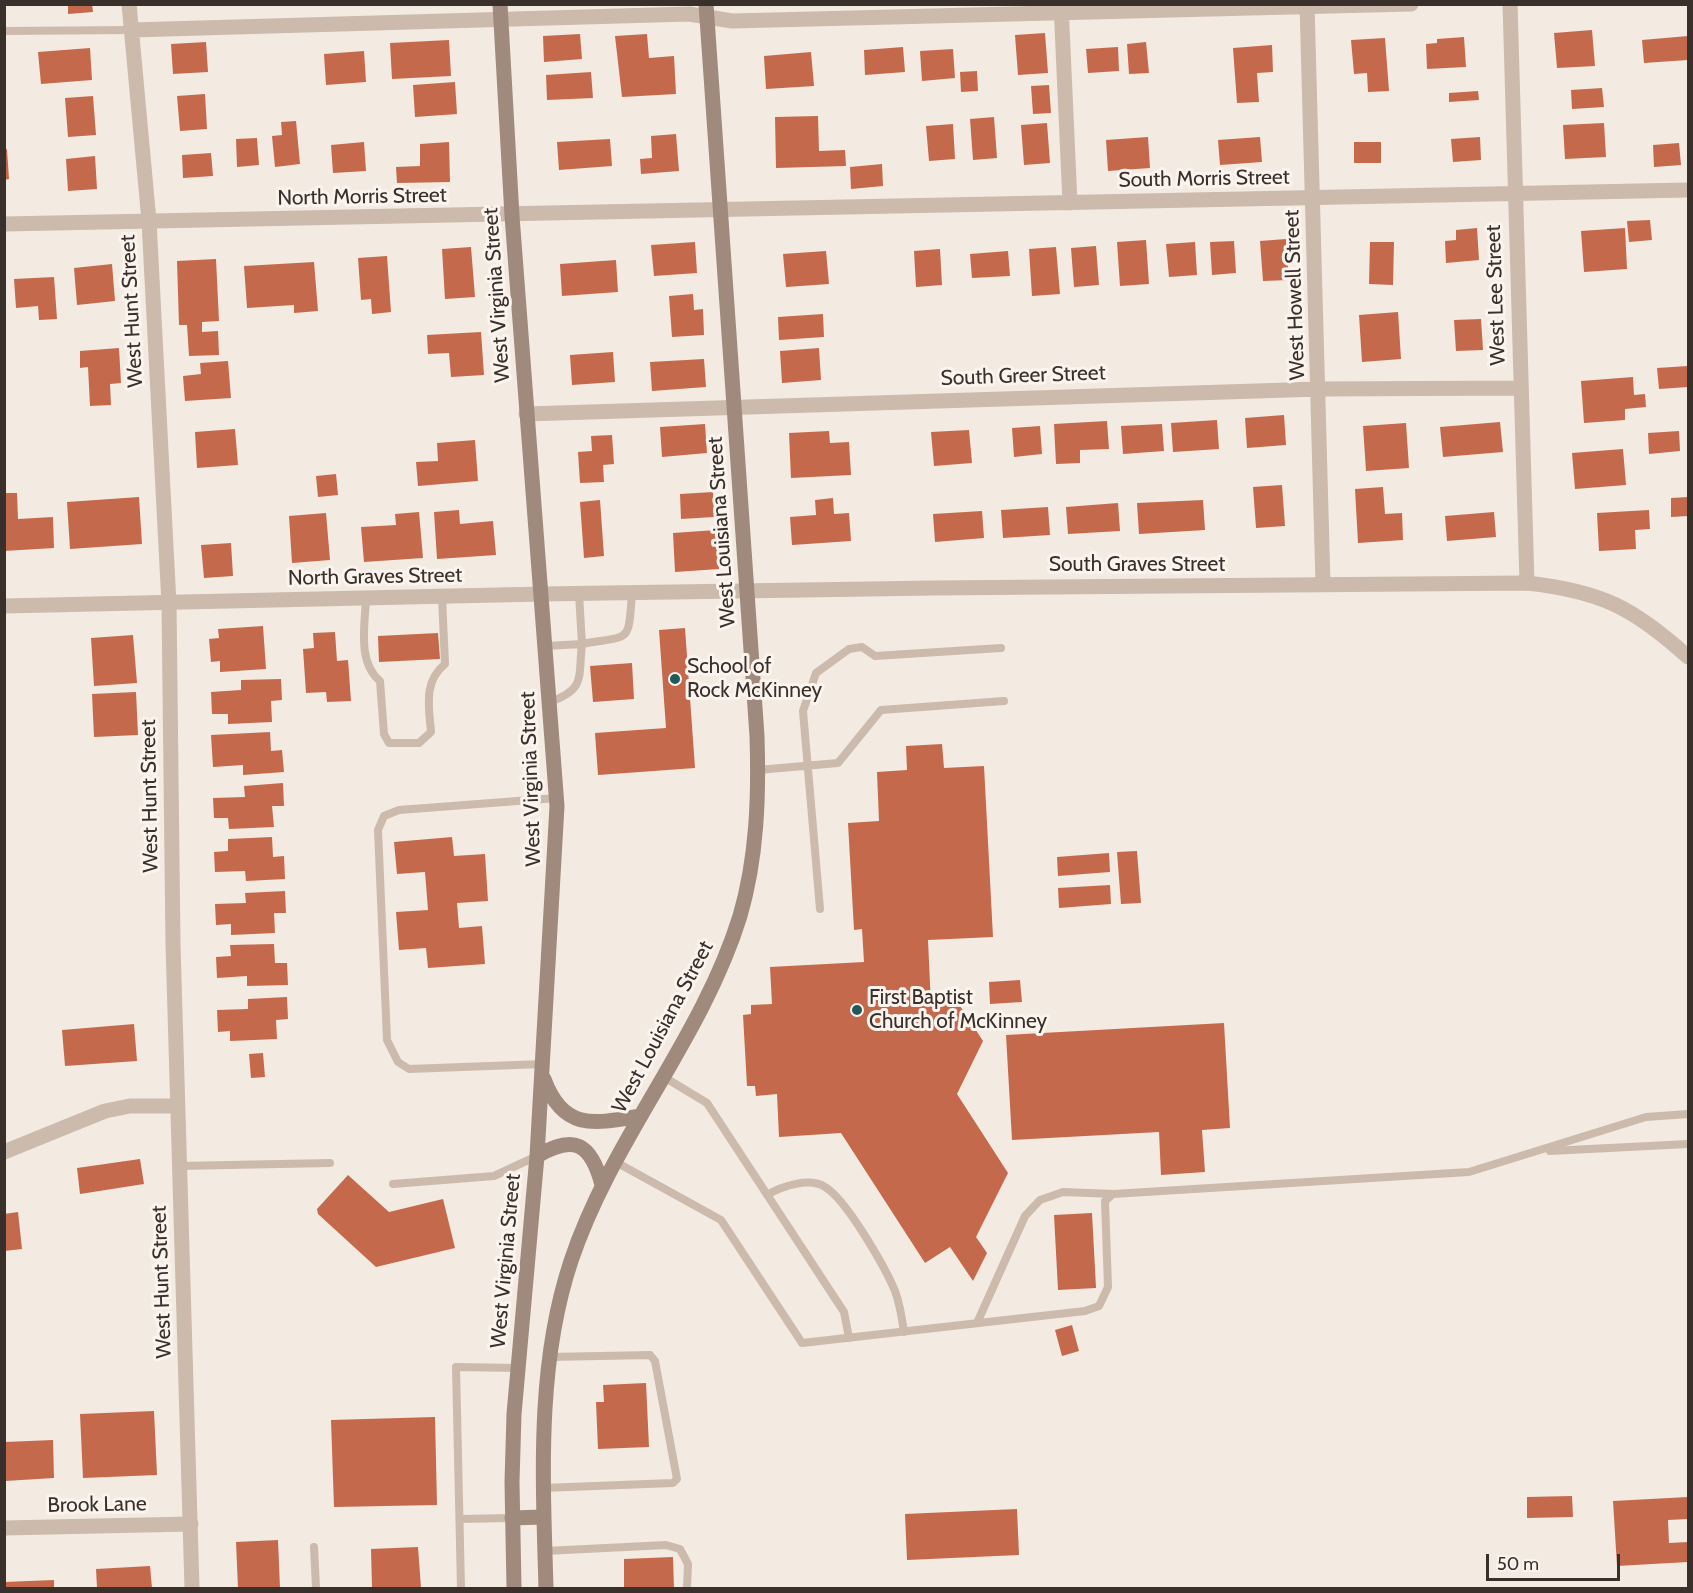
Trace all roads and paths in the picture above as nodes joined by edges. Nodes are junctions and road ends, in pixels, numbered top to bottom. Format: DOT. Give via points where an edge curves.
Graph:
graph roads {
  1 [pos="129,4"];
  2 [pos="1411,4"];
  3 [pos="1510,4"];
  4 [pos="1307,6"];
  5 [pos="1061,8"];
  6 [pos="706,11"];
  7 [pos="500,12"];
  8 [pos="131,30"];
  9 [pos="4,31"];
  10 [pos="1689,190"];
  11 [pos="1514,195"];
  12 [pos="1313,198"];
  13 [pos="1070,203"];
  14 [pos="720,211"];
  15 [pos="512,216"];
  16 [pos="149,221"];
  17 [pos="4,224"];
  18 [pos="1520,388"];
  19 [pos="1320,389"];
  20 [pos="734,405"];
  21 [pos="526,414"];
  22 [pos="1527,583"];
  23 [pos="1323,584"];
  24 [pos="747,591"];
  25 [pos="632,593"];
  26 [pos="542,594"];
  27 [pos="579,594"];
  28 [pos="442,597"];
  29 [pos="366,598"];
  30 [pos="169,603"];
  31 [pos="4,606"];
  32 [pos="582,644"];
  33 [pos="546,646"];
  34 [pos="1001,648"];
  35 [pos="1689,657"];
  36 [pos="1004,701"];
  37 [pos="550,702"];
  38 [pos="809,766"];
  39 [pos="758,770"];
  40 [pos="557,798"];
  41 [pos="820,909"];
  42 [pos="543,1069"];
  43 [pos="664,1077"];
  44 [pos="177,1106"];
  45 [pos="1689,1114"];
  46 [pos="640,1116"];
  47 [pos="1689,1144"];
  48 [pos="1538,1151"];
  49 [pos="4,1152"];
  50 [pos="537,1156"];
  51 [pos="614,1161"];
  52 [pos="330,1163"];
  53 [pos="179,1166"];
  54 [pos="393,1184"];
  55 [pos="602,1185"];
  56 [pos="1116,1194"];
  57 [pos="767,1195"];
  58 [pos="976,1323"];
  59 [pos="904,1332"];
  60 [pos="849,1338"];
  61 [pos="550,1357"];
  62 [pos="518,1368"];
  63 [pos="543,1488"];
  64 [pos="544,1517"];
  65 [pos="512,1518"];
  66 [pos="459,1519"];
  67 [pos="191,1524"];
  68 [pos="4,1528"];
  69 [pos="314,1547"];
  70 [pos="545,1551"];
  71 [pos="192,1588"];
  72 [pos="316,1588"];
  73 [pos="461,1588"];
  74 [pos="514,1588"];
  75 [pos="546,1588"];
  76 [pos="687,1588"];
  1 -- 8 [label="street, West Hunt Street"];
  2 -- 4 [label="street"];
  3 -- 11 [label="street, West Lee Street"];
  4 -- 5 [label="street"];
  4 -- 12 [label="street, West Howell Street"];
  5 -- 6 [label="street" via="732,21"];
  5 -- 13 [label="street"];
  6 -- 7 [label="street" via="689,15"];
  6 -- 14 [label="main road, West Louisiana Street"];
  7 -- 8 [label="street"];
  7 -- 15 [label="main road, West Virginia Street"];
  8 -- 9 [label="lane"];
  8 -- 16 [label="street, West Hunt Street"];
  10 -- 11 [label="street, South Morris Street"];
  11 -- 12 [label="street, South Morris Street"];
  11 -- 18 [label="street, West Lee Street"];
  12 -- 13 [label="street, South Morris Street"];
  12 -- 19 [label="street, West Howell Street"];
  13 -- 14 [label="street, South Morris Street"];
  14 -- 15 [label="street, North Morris Street"];
  14 -- 20 [label="main road, West Louisiana Street"];
  15 -- 16 [label="street, North Morris Street"];
  15 -- 21 [label="main road, West Virginia Street"];
  16 -- 17 [label="street, North Morris Street"];
  16 -- 30 [label="street, West Hunt Street"];
  18 -- 19 [label="street, South Greer Street"];
  18 -- 22 [label="street, West Lee Street"];
  19 -- 20 [label="street, South Greer Street"];
  19 -- 23 [label="street, West Howell Street"];
  20 -- 21 [label="street, South Greer Street"];
  20 -- 24 [label="main road, West Louisiana Street"];
  21 -- 26 [label="main road, West Virginia Street"];
  22 -- 23 [label="street, South Graves Street"];
  22 -- 35 [label="street, South Graves Street" via="1567,587 1608,599 1658,630"];
  23 -- 24 [label="street, South Graves Street"];
  24 -- 25 [label="street, North Graves Street"];
  24 -- 39 [label="main road, West Louisiana Street"];
  25 -- 27 [label="street, North Graves Street"];
  25 -- 32 [label="lane" via="629,631 624,637"];
  26 -- 27 [label="street, North Graves Street"];
  26 -- 28 [label="street, North Graves Street"];
  26 -- 33 [label="main road, West Virginia Street"];
  27 -- 32 [label="lane"];
  28 -- 29 [label="street, North Graves Street"];
  28 -- 29 [label="lane" via="445,664 435,672 428,689 431,732 419,743 389,743 384,734 380,681 369,672 365,655"];
  29 -- 30 [label="street, North Graves Street"];
  30 -- 31 [label="street, North Graves Street"];
  30 -- 44 [label="street, West Hunt Street"];
  32 -- 33 [label="lane"];
  32 -- 37 [label="lane" via="576,687 570,695"];
  33 -- 37 [label="main road, West Virginia Street"];
  34 -- 38 [label="lane" via="892,656 875,656 862,647 849,649 816,673 805,699"];
  36 -- 38 [label="lane" via="881,710 838,763"];
  37 -- 40 [label="main road, West Virginia Street"];
  38 -- 39 [label="lane"];
  38 -- 41 [label="lane"];
  39 -- 43 [label="main road, West Louisiana Street" via="754,844 740,915 715,977"];
  40 -- 42 [label="main road, West Virginia Street"];
  40 -- 42 [label="lane" via="399,810 384,816 378,830 387,1040 398,1062 409,1069"];
  42 -- 46 [label="main road" via="556,1104 569,1116 588,1122"];
  42 -- 50 [label="main road, West Virginia Street"];
  43 -- 46 [label="main road, West Louisiana Street"];
  43 -- 57 [label="lane" via="707,1103"];
  44 -- 49 [label="street" via="130,1106 105,1111"];
  44 -- 53 [label="street, West Hunt Street"];
  45 -- 48 [label="lane" via="1647,1117"];
  46 -- 51 [label="main road, West Louisiana Street"];
  47 -- 48 [label="lane"];
  48 -- 56 [label="lane" via="1469,1172"];
  50 -- 54 [label="lane" via="494,1176"];
  50 -- 55 [label="main road" via="560,1144 579,1145 593,1158"];
  50 -- 62 [label="main road, West Virginia Street"];
  51 -- 55 [label="main road, West Louisiana Street"];
  51 -- 60 [label="lane" via="721,1220 802,1343"];
  52 -- 53 [label="lane"];
  53 -- 67 [label="street, West Hunt Street"];
  55 -- 61 [label="main road, West Louisiana Street" via="563,1284"];
  56 -- 58 [label="lane" via="1064,1192 1040,1200 1025,1216"];
  56 -- 58 [label="lane" via="1105,1201 1108,1287 1099,1306"];
  57 -- 59 [label="lane" via="788,1186 810,1183 824,1185 835,1195 894,1289"];
  57 -- 60 [label="lane" via="844,1312"];
  58 -- 59 [label="lane"];
  59 -- 60 [label="lane"];
  61 -- 63 [label="main road, West Louisiana Street"];
  61 -- 63 [label="lane" via="650,1355 655,1361 677,1479 674,1483"];
  62 -- 65 [label="main road, West Virginia Street"];
  62 -- 66 [label="lane" via="456,1367"];
  63 -- 64 [label="main road, West Louisiana Street"];
  64 -- 65 [label="main road"];
  64 -- 70 [label="main road, West Louisiana Street"];
  65 -- 66 [label="lane"];
  65 -- 74 [label="main road, West Virginia Street"];
  66 -- 73 [label="lane"];
  67 -- 68 [label="street, Brook Lane"];
  67 -- 71 [label="street, West Hunt Street"];
  69 -- 72 [label="lane"];
  70 -- 75 [label="main road, West Louisiana Street"];
  70 -- 76 [label="lane" via="666,1545 680,1550 688,1564"];
}
